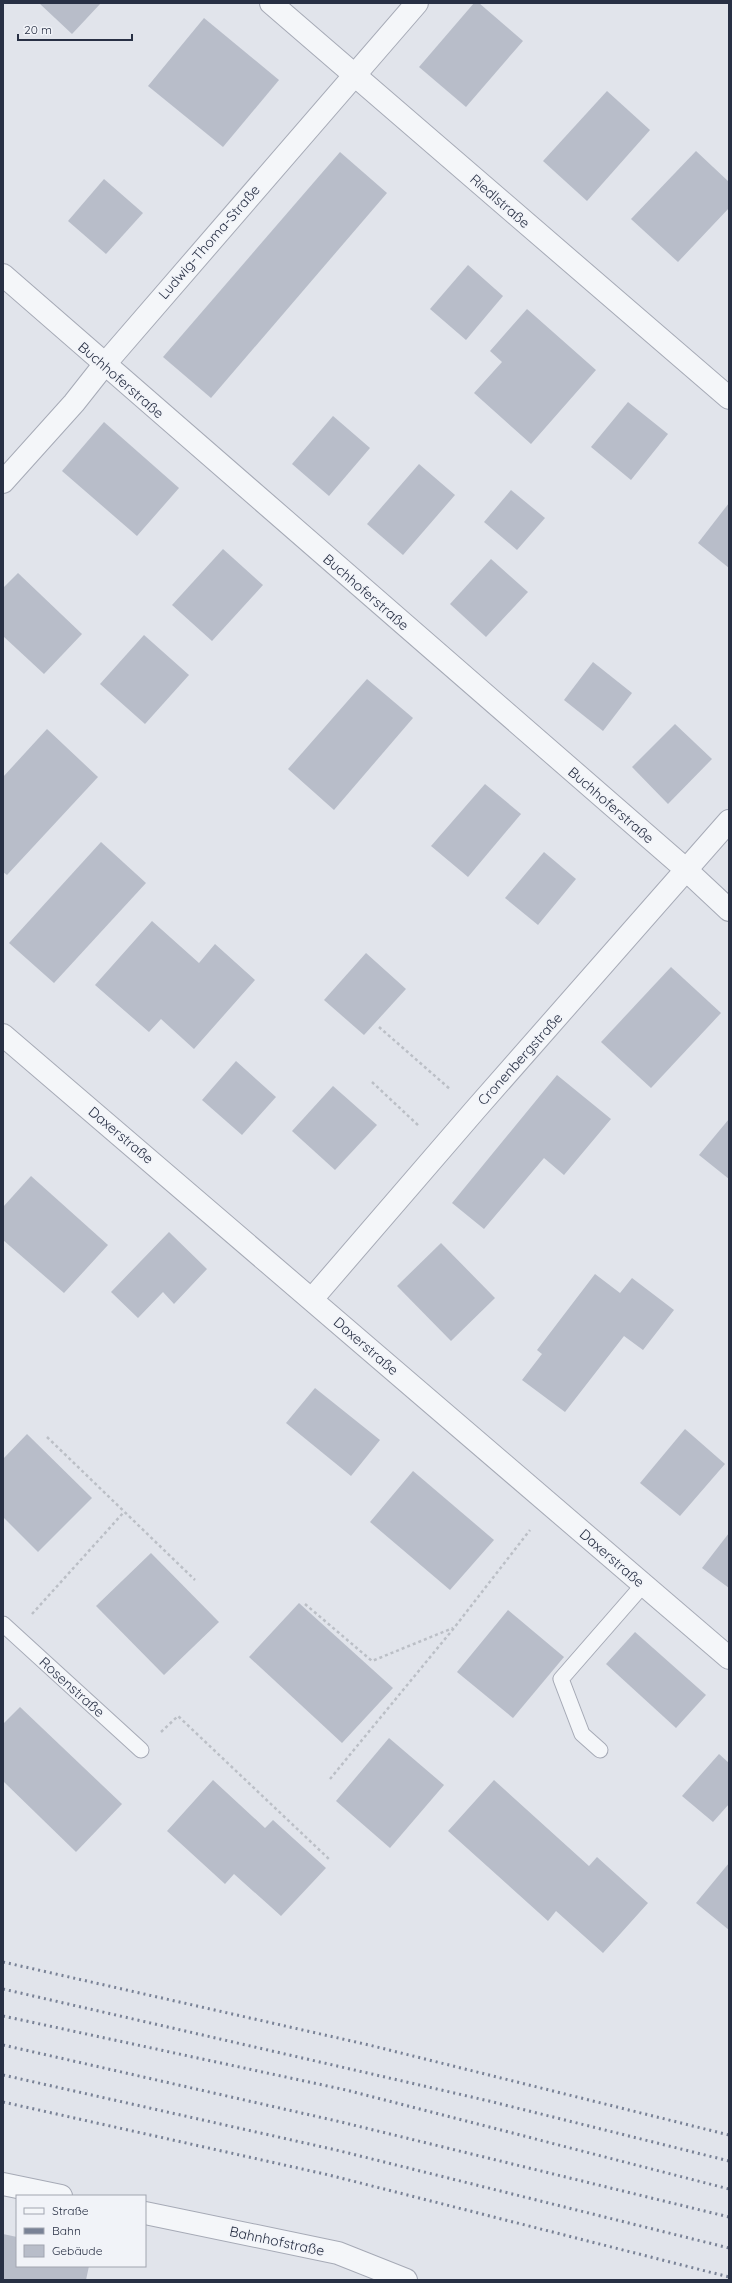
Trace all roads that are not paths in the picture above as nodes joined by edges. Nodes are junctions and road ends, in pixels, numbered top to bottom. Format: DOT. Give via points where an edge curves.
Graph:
graph roads {
  1 [pos="271,3"];
  2 [pos="417,3"];
  3 [pos="355,77"];
  4 [pos="3,275"];
  5 [pos="104,365"];
  6 [pos="729,398"];
  7 [pos="3,482"];
  8 [pos="729,821"];
  9 [pos="686,870"];
  10 [pos="729,910"];
  11 [pos="3,1035"];
  12 [pos="312,1299"];
  13 [pos="643,1585"];
  14 [pos="8,1629"];
  15 [pos="729,1658"];
  16 [pos="141,1750"];
  17 [pos="600,1750"];
  18 [pos="3,2184"];
  19 [pos="56,2195"];
  20 [pos="146,2213"];
  21 [pos="406,2280"];
  1 -- 3 [label="street, Riedlstraße"];
  2 -- 3 [label="street, Ludwig-Thoma-Straße"];
  3 -- 5 [label="street, Ludwig-Thoma-Straße"];
  3 -- 6 [label="street, Riedlstraße"];
  4 -- 5 [label="street, Buchhoferstraße"];
  5 -- 7 [label="street, Ludwig-Thoma-Straße" via="74,403"];
  5 -- 9 [label="street, Buchhoferstraße"];
  8 -- 9 [label="street, Cronenbergstraße"];
  9 -- 10 [label="street, Buchhoferstraße"];
  9 -- 12 [label="street, Cronenbergstraße"];
  11 -- 12 [label="street, Daxerstraße"];
  12 -- 13 [label="street, Daxerstraße"];
  13 -- 15 [label="street, Daxerstraße"];
  13 -- 17 [label="lane" via="561,1679 582,1734"];
  14 -- 16 [label="lane, Rosenstraße"];
  18 -- 19 [label="street"];
  20 -- 21 [label="street, Bahnhofstraße" via="338,2253"];
}
